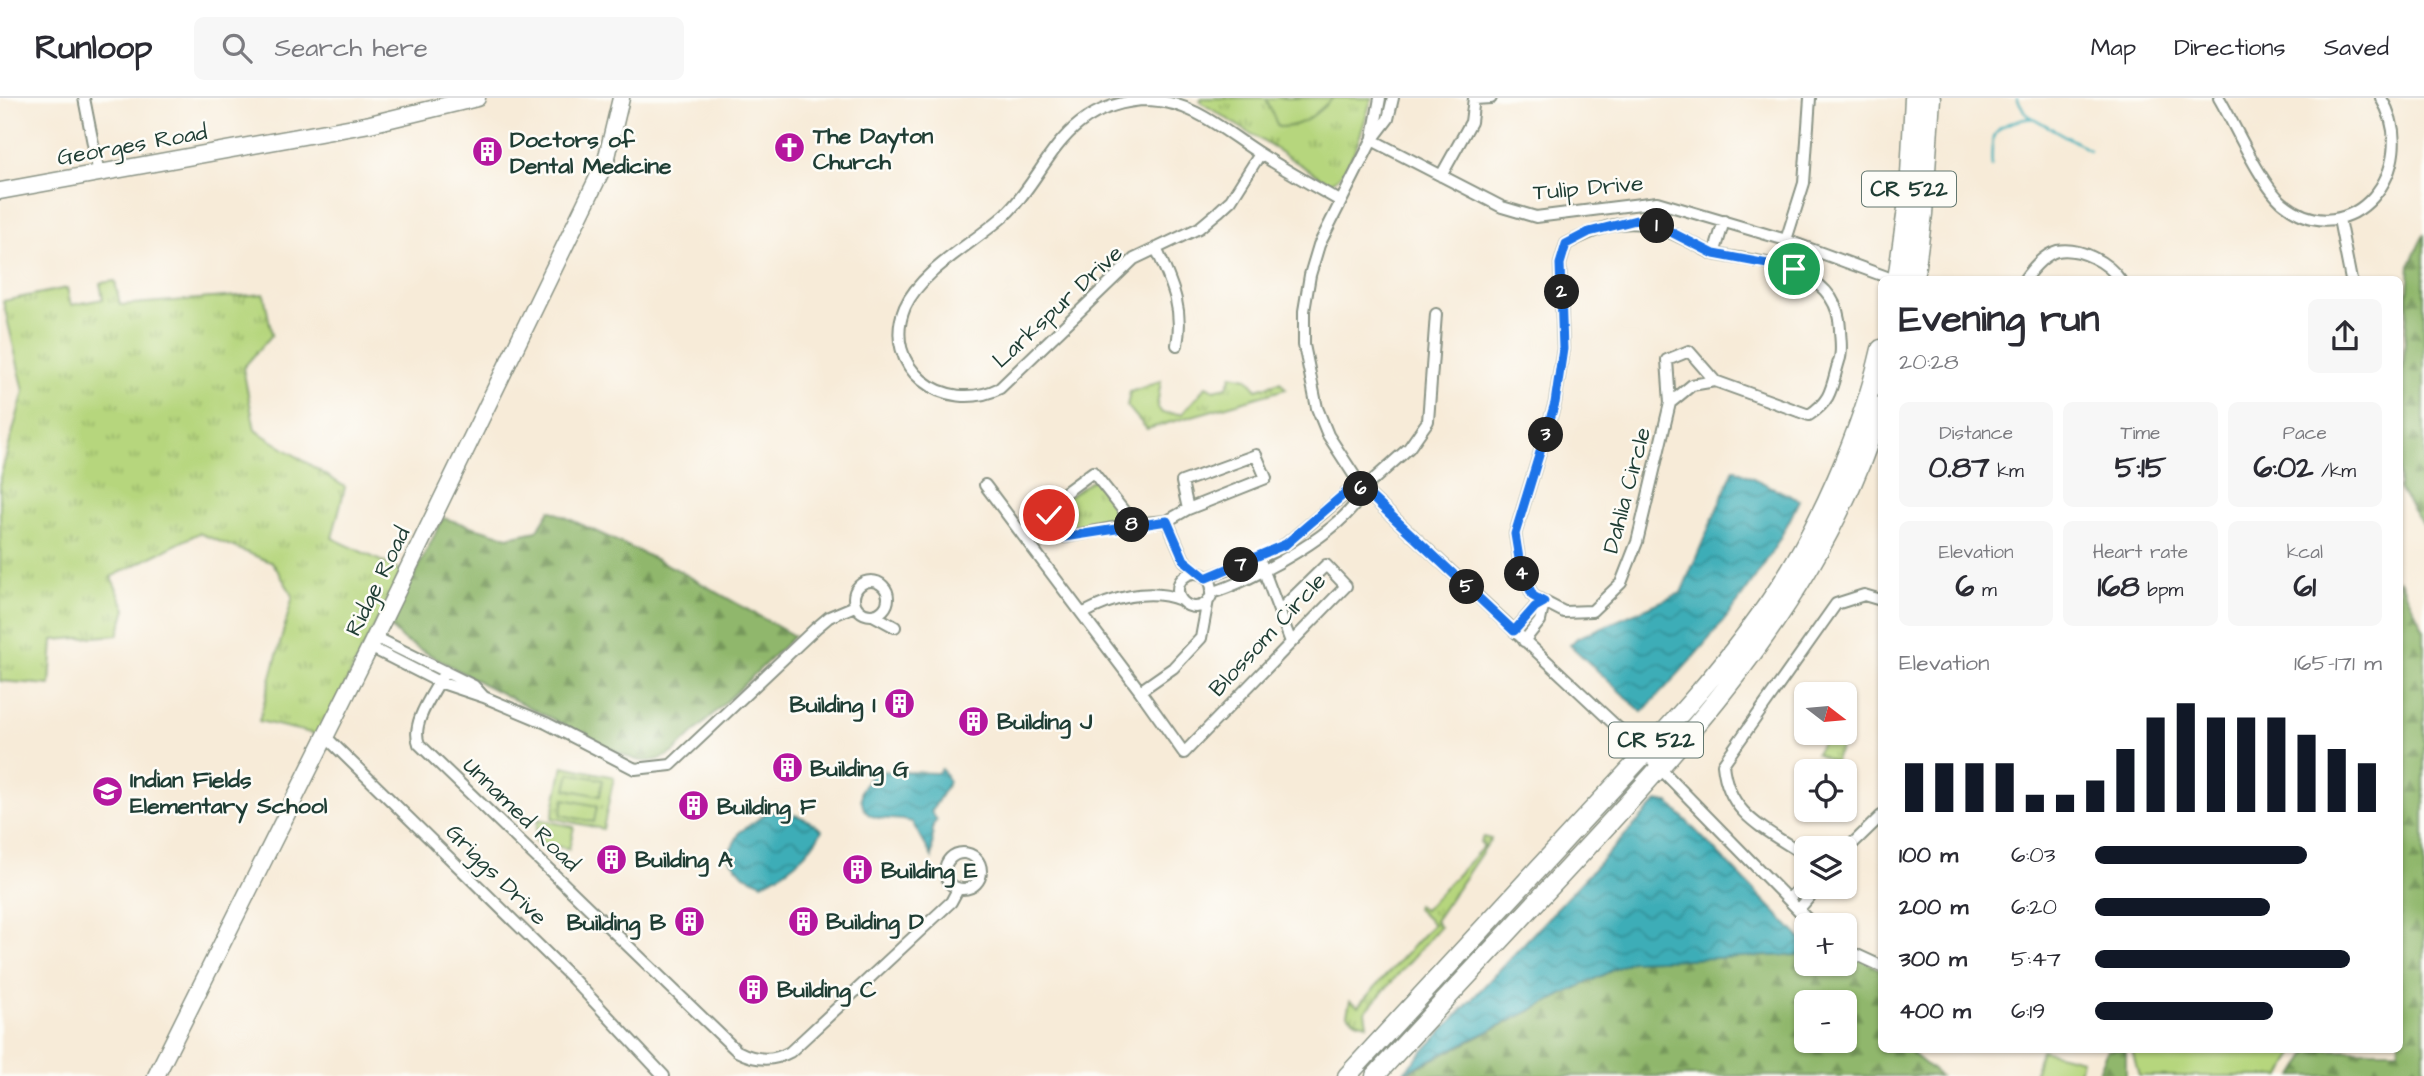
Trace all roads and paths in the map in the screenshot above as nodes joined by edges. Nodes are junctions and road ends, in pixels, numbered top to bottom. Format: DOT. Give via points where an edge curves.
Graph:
graph roads {
  1 [pos="84,98"];
  2 [pos="477,98"];
  3 [pos="621,98"];
  4 [pos="1380,98"];
  5 [pos="1393,98"];
  6 [pos="1474,98"];
  7 [pos="1491,98"];
  8 [pos="1810,98"];
  9 [pos="1914,98"];
  10 [pos="1931,98"];
  11 [pos="2220,98"];
  12 [pos="2381,98"];
  13 [pos="1372,140"];
  14 [pos="1261,154"];
  15 [pos="99,174"];
  16 [pos="1441,176"];
  17 [pos="0,191"];
  18 [pos="1340,201"];
  19 [pos="2339,219"];
  20 [pos="1724,221"];
  21 [pos="1786,240"];
  22 [pos="1156,247"];
  23 [pos="1714,254"];
  24 [pos="1885,276"];
  25 [pos="1897,276"];
  26 [pos="1915,276"];
  27 [pos="2027,276"];
  28 [pos="2117,276"];
  29 [pos="2350,276"];
  30 [pos="1436,314"];
  31 [pos="1177,345"];
  32 [pos="1878,364"];
  33 [pos="1716,381"];
  34 [pos="1670,403"];
  35 [pos="1878,414"];
  36 [pos="985,485"];
  37 [pos="1363,489"];
  38 [pos="1188,509"];
  39 [pos="1167,521"];
  40 [pos="1133,524"];
  41 [pos="1057,528"];
  42 [pos="1025,537"];
  43 [pos="1259,558"];
  44 [pos="1184,560"];
  45 [pos="1264,571"];
  46 [pos="1202,575"];
  47 [pos="1181,581"];
  48 [pos="1163,593"];
  49 [pos="1210,596"];
  50 [pos="1878,599"];
  51 [pos="1181,600"];
  52 [pos="1544,602"];
  53 [pos="855,606"];
  54 [pos="1193,607"];
  55 [pos="1279,611"];
  56 [pos="1082,614"];
  57 [pos="873,615"];
  58 [pos="1205,621"];
  59 [pos="895,627"];
  60 [pos="1514,631"];
  61 [pos="1524,640"];
  62 [pos="372,642"];
  63 [pos="1291,642"];
  64 [pos="442,677"];
  65 [pos="1140,691"];
  66 [pos="325,736"];
  67 [pos="1645,753"];
  68 [pos="1660,769"];
  69 [pos="1878,819"];
  70 [pos="1857,839"];
  71 [pos="1794,848"];
  72 [pos="958,888"];
  73 [pos="1794,893"];
  74 [pos="1789,899"];
  75 [pos="1808,899"];
  76 [pos="1799,909"];
  77 [pos="1803,913"];
  78 [pos="1857,955"];
  79 [pos="1878,966"];
  80 [pos="156,1076"];
  81 [pos="664,1076"];
  82 [pos="1347,1076"];
  83 [pos="1375,1076"];
  1 -- 15 [label="street"];
  2 -- 15 [label="street, Georges Road" via="370,124"];
  3 -- 62 [label="street, Ridge Road" via="606,161"];
  4 -- 13 [label="street"];
  5 -- 13 [label="street" via="1388,119"];
  6 -- 7 [label="street"];
  6 -- 16 [label="street" via="1471,122"];
  8 -- 21 [label="street" via="1804,183"];
  9 -- 25 [label="main road, CR 522" via="1909,194"];
  10 -- 26 [label="main road, CR 522"];
  11 -- 19 [label="street" via="2281,201 2302,215"];
  12 -- 19 [label="street" via="2401,128 2403,149 2396,179 2378,200"];
  13 -- 16 [label="street, Tulip Drive"];
  13 -- 18 [label="street"];
  14 -- 18 [label="street, Larkspur Drive"];
  14 -- 22 [label="street, Larkspur Drive" via="1218,212 1199,228"];
  14 -- 22 [label="street, Larkspur Drive" via="1200,113 1169,102 1127,102 1088,118 1070,131 1006,213 913,292 900,333 908,361 925,383 949,396 989,394 1019,372 1134,259"];
  15 -- 17 [label="street, Georges Road"];
  16 -- 20 [label="street, Tulip Drive" via="1502,207 1535,217 1657,202"];
  18 -- 37 [label="street" via="1310,275 1304,345 1317,408 1340,456"];
  19 -- 29 [label="street"];
  20 -- 21 [label="street, Tulip Drive"];
  20 -- 23 [label="street"];
  21 -- 24 [label="street, Tulip Drive"];
  22 -- 31 [label="street" via="1178,296"];
  23 -- 33 [label="street" via="1794,269 1822,285 1840,314 1841,356 1826,403 1809,415"];
  23 -- 52 [label="street" via="1636,220 1589,232 1566,244 1560,264 1563,349 1555,403 1515,534 1521,571 1533,596"];
  27 -- 28 [label="street" via="2057,251 2089,255"];
  30 -- 37 [label="street" via="1428,421 1409,448"];
  32 -- 67 [label="main road, CR 522" via="1843,461 1772,599"];
  33 -- 34 [label="street, Dahlia Circle" via="1692,385"];
  33 -- 34 [label="street" via="1689,351 1667,360"];
  34 -- 52 [label="street, Dahlia Circle" via="1637,542 1621,583 1592,611 1564,612"];
  35 -- 68 [label="main road, CR 522" via="1838,517 1782,612 1741,673"];
  36 -- 42 [label="street, Blossom Circle"];
  37 -- 43 [label="street, Blossom Circle" via="1350,489 1286,544"];
  37 -- 45 [label="street, Blossom Circle" via="1360,502 1318,539"];
  37 -- 60 [label="street"];
  38 -- 38 [label="street" via="1266,478 1256,455 1182,482"];
  38 -- 39 [label="street"];
  39 -- 40 [label="street"];
  39 -- 44 [label="street, Blossom Circle"];
  40 -- 41 [label="street" via="1065,537"];
  40 -- 41 [label="street" via="1093,472 1044,508"];
  41 -- 42 [label="street" via="1046,524"];
  42 -- 56 [label="street, Blossom Circle"];
  43 -- 45 [label="street, Blossom Circle"];
  43 -- 46 [label="street, Blossom Circle"];
  44 -- 46 [label="street, Blossom Circle"];
  44 -- 47 [label="street"];
  45 -- 49 [label="street, Blossom Circle"];
  45 -- 55 [label="street, Blossom Circle"];
  46 -- 47 [label="street, Blossom Circle"];
  46 -- 49 [label="street, Blossom Circle"];
  47 -- 48 [label="street, Blossom Circle"];
  47 -- 51 [label="street"];
  48 -- 51 [label="street"];
  48 -- 56 [label="street" via="1107,600"];
  49 -- 54 [label="street, Blossom Circle"];
  49 -- 58 [label="street, Blossom Circle"];
  50 -- 71 [label="street" via="1864,595 1836,604 1723,764 1725,786 1737,808"];
  51 -- 54 [label="street"];
  52 -- 60 [label="street"];
  52 -- 61 [label="street" via="1540,621"];
  53 -- 57 [label="street"];
  53 -- 57 [label="street" via="860,585 877,582 888,599 885,608"];
  53 -- 64 [label="street" via="829,617 682,756 660,768 635,769"];
  54 -- 58 [label="street"];
  55 -- 63 [label="street"];
  55 -- 63 [label="street, Blossom Circle" via="1326,565 1346,586"];
  56 -- 65 [label="street, Blossom Circle"];
  57 -- 59 [label="street"];
  58 -- 65 [label="street, Blossom Circle" via="1201,638 1173,668"];
  60 -- 61 [label="street"];
  61 -- 67 [label="street"];
  62 -- 64 [label="street"];
  62 -- 66 [label="street, Ridge Road"];
  63 -- 65 [label="street, Blossom Circle" via="1184,753"];
  64 -- 72 [label="street, Unnamed Road" via="418,724 419,744 737,1051 750,1058 790,1052 951,902"];
  66 -- 80 [label="street, Ridge Road"];
  66 -- 81 [label="street, Griggs Drive" via="571,977"];
  67 -- 68 [label="street"];
  67 -- 82 [label="main road, CR 522"];
  68 -- 74 [label="street"];
  68 -- 83 [label="main road, CR 522"];
  69 -- 70 [label="street"];
  73 -- 74 [label="street"];
  74 -- 76 [label="street"];
  75 -- 76 [label="street"];
  76 -- 77 [label="street"];
  78 -- 79 [label="street"];
}
